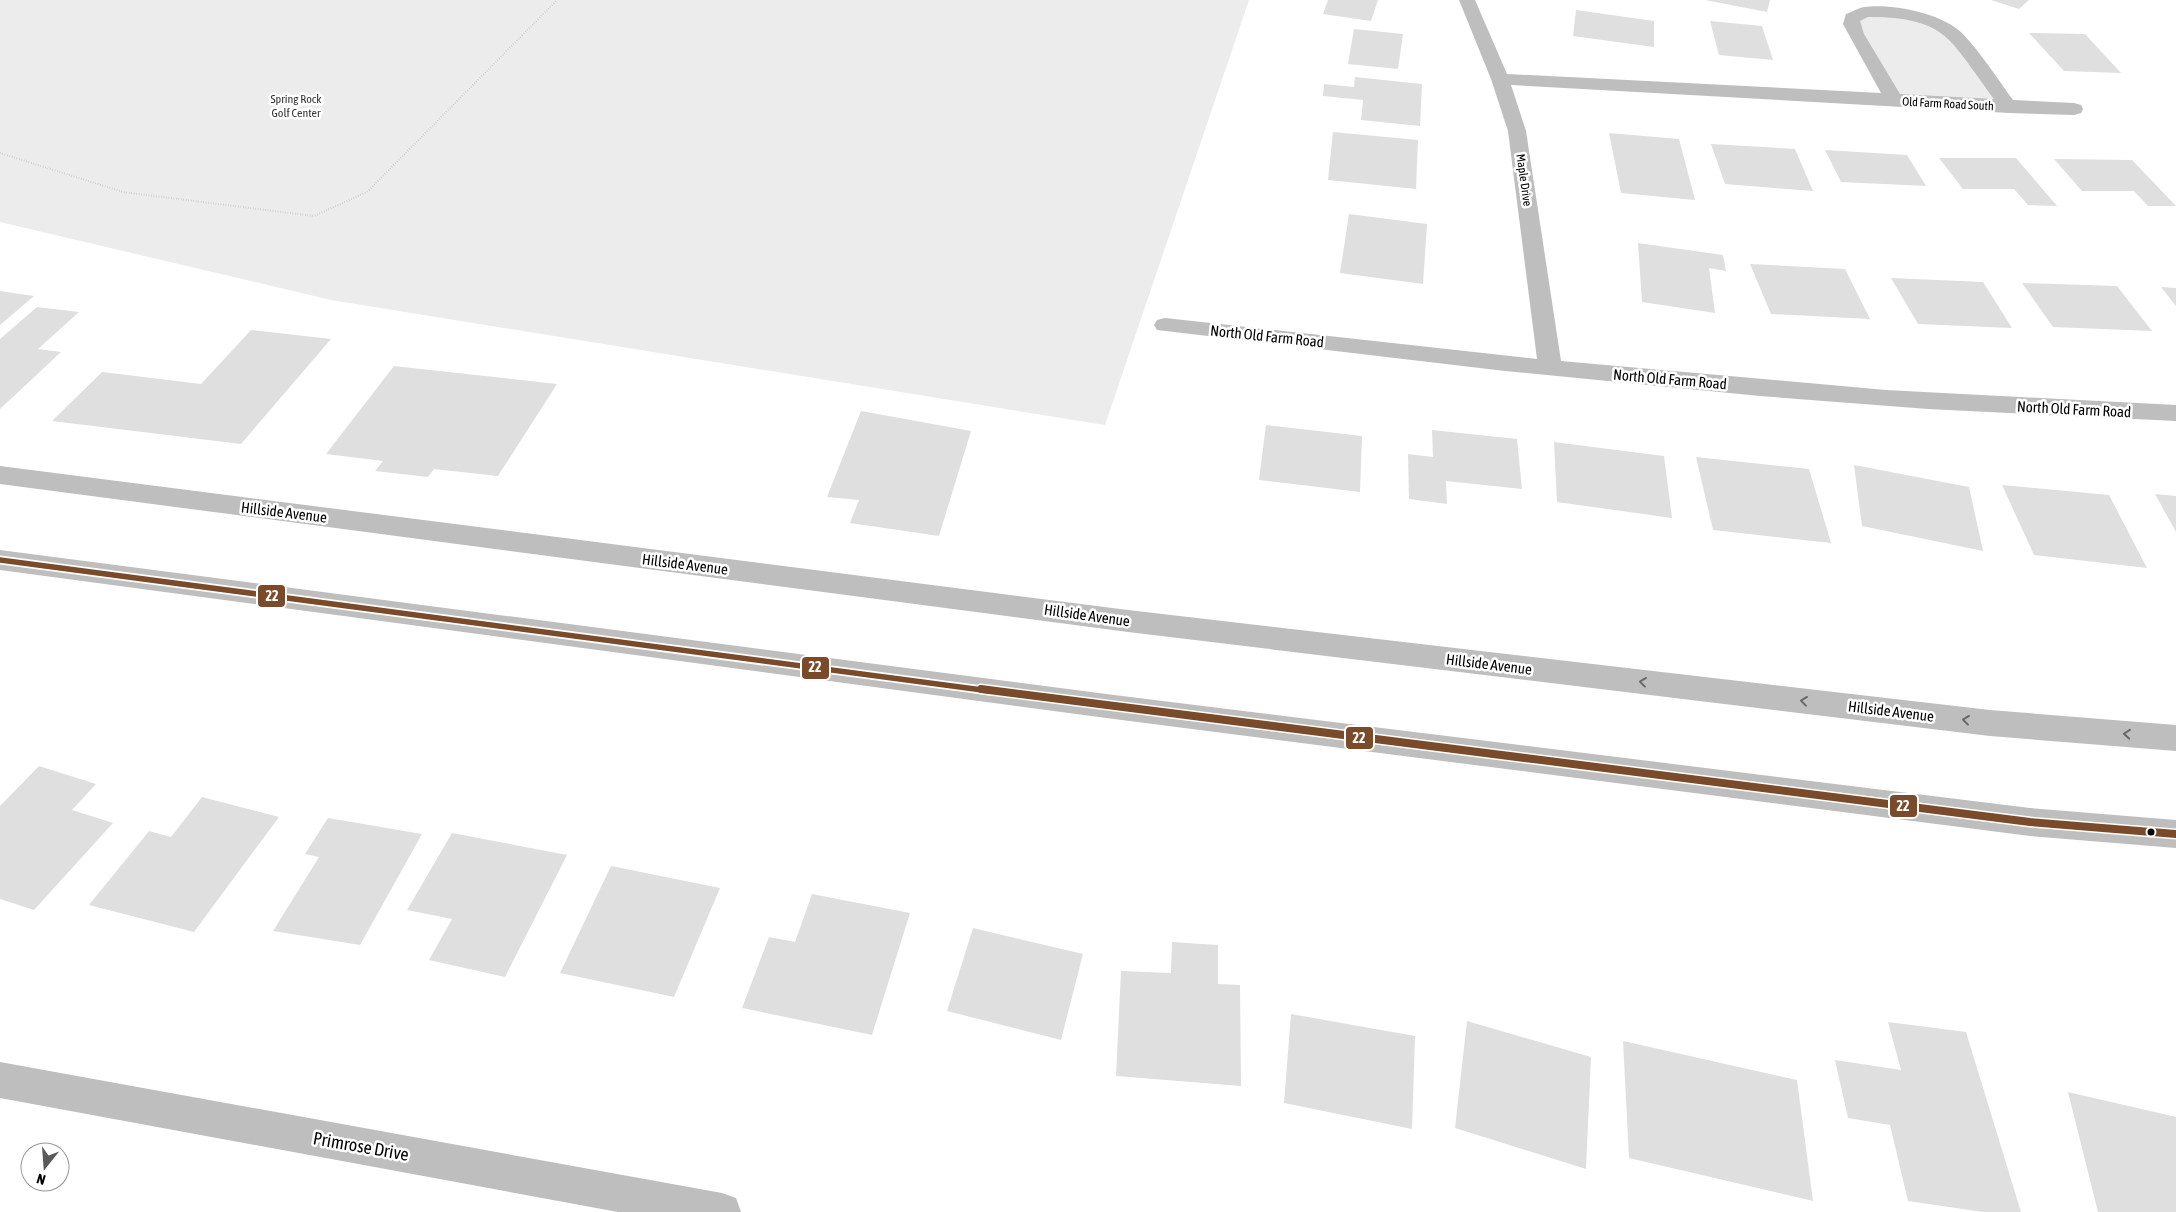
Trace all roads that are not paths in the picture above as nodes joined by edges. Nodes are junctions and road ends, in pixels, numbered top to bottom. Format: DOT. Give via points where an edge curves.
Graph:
graph roads {
  1 [pos="1468,0"];
  2 [pos="1500,79"];
  3 [pos="1895,101"];
  4 [pos="2009,107"];
  5 [pos="2074,109"];
  6 [pos="1165,325"];
  7 [pos="1550,367"];
  8 [pos="2176,413"];
  9 [pos="0,475"];
  10 [pos="0,560"];
  11 [pos="2176,738"];
  12 [pos="2176,834"];
  13 [pos="0,1080"];
  14 [pos="722,1212"];
  1 -- 2 [label="main road, Maple Drive"];
  2 -- 3 [label="main road, Old Farm Road South"];
  2 -- 7 [label="main road, Maple Drive" via="1517,131"];
  3 -- 4 [label="main road, Old Farm Road South"];
  3 -- 4 [label="main road, Old Farm Road South" via="1855,34 1852,18 1856,14 1892,12 1939,25 1954,36"];
  4 -- 5 [label="main road"];
  6 -- 7 [label="main road, North Old Farm Road"];
  7 -- 8 [label="main road, North Old Farm Road" via="1924,401"];
  11 -- 9 [label="main road, Hillside Avenue, one-way" via="1990,723 1128,621"];
  10 -- 12 [label="main road" via="1143,711 2020,820"];
  13 -- 14 [label="main road, Primrose Drive"];
}
